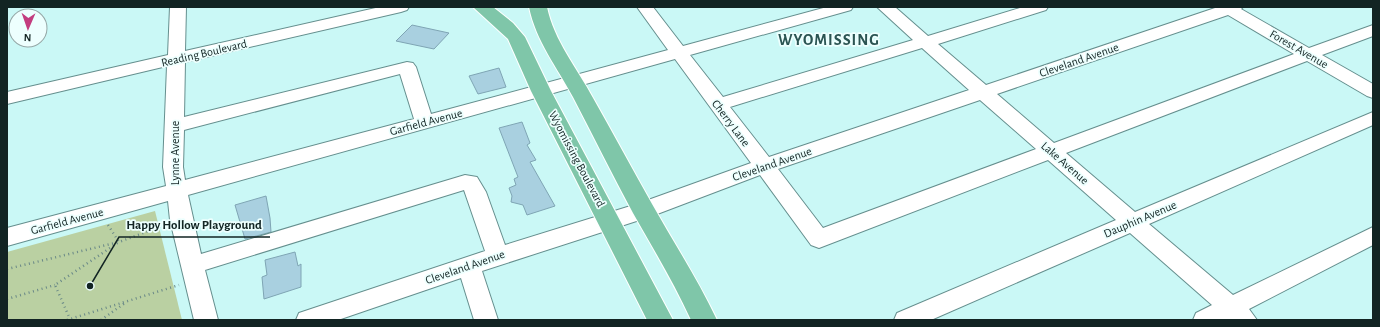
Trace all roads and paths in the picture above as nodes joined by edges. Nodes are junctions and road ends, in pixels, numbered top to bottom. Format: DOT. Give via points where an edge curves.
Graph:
graph roads {
  1 [pos="178,7"];
  2 [pos="349,7"];
  3 [pos="401,7"];
  4 [pos="482,7"];
  5 [pos="538,7"];
  6 [pos="645,7"];
  7 [pos="845,7"];
  8 [pos="885,7"];
  9 [pos="1040,7"];
  10 [pos="1230,8"];
  11 [pos="1373,30"];
  12 [pos="925,42"];
  13 [pos="176,52"];
  14 [pos="679,53"];
  15 [pos="1308,54"];
  16 [pos="575,82"];
  17 [pos="7,84"];
  18 [pos="542,91"];
  19 [pos="983,92"];
  20 [pos="1373,92"];
  21 [pos="7,98"];
  22 [pos="718,105"];
  23 [pos="1373,118"];
  24 [pos="425,123"];
  25 [pos="174,126"];
  26 [pos="1052,151"];
  27 [pos="764,166"];
  28 [pos="175,191"];
  29 [pos="644,210"];
  30 [pos="99,212"];
  31 [pos="181,220"];
  32 [pos="610,221"];
  33 [pos="1132,222"];
  34 [pos="1373,235"];
  35 [pos="7,237"];
  36 [pos="119,242"];
  37 [pos="498,256"];
  38 [pos="469,266"];
  39 [pos="7,269"];
  40 [pos="194,272"];
  41 [pos="55,285"];
  42 [pos="7,299"];
  43 [pos="128,301"];
  44 [pos="1238,314"];
  45 [pos="69,320"];
  46 [pos="101,320"];
  47 [pos="206,320"];
  48 [pos="308,320"];
  49 [pos="486,320"];
  50 [pos="660,320"];
  51 [pos="704,320"];
  52 [pos="906,320"];
  53 [pos="1205,320"];
  1 -- 13 [label="street, Lynne Avenue"];
  2 -- 13 [label="street, Reading Boulevard"];
  3 -- 13 [label="street, Reading Boulevard"];
  4 -- 18 [label="main road, Wyomissing Boulevard" via="516,37"];
  5 -- 16 [label="main road" via="540,21 550,43"];
  6 -- 14 [label="street, Cherry Lane"];
  7 -- 14 [label="street, Garfield Avenue"];
  8 -- 12 [label="street, Lake Avenue"];
  9 -- 12 [label="street"];
  10 -- 15 [label="street, Forest Avenue"];
  10 -- 19 [label="street, Cleveland Avenue"];
  11 -- 15 [label="street"];
  12 -- 19 [label="street, Lake Avenue"];
  12 -- 22 [label="street"];
  13 -- 17 [label="street, Reading Boulevard"];
  13 -- 21 [label="street, Reading Boulevard"];
  13 -- 25 [label="street, Lynne Avenue"];
  14 -- 16 [label="street, Garfield Avenue"];
  14 -- 22 [label="street, Cherry Lane"];
  15 -- 20 [label="street, Forest Avenue"];
  15 -- 26 [label="street"];
  16 -- 18 [label="street, Garfield Avenue"];
  16 -- 29 [label="main road"];
  18 -- 24 [label="street, Garfield Avenue"];
  18 -- 32 [label="main road, Wyomissing Boulevard"];
  19 -- 26 [label="street, Lake Avenue"];
  19 -- 27 [label="street, Cleveland Avenue"];
  22 -- 27 [label="street, Cherry Lane"];
  23 -- 33 [label="street, Dauphin Avenue"];
  24 -- 25 [label="street" via="407,67"];
  24 -- 28 [label="street, Garfield Avenue"];
  25 -- 28 [label="street, Lynne Avenue"];
  26 -- 27 [label="street, Cherry Lane" via="819,239"];
  26 -- 33 [label="street, Lake Avenue"];
  27 -- 29 [label="street, Cleveland Avenue"];
  28 -- 30 [label="street, Garfield Avenue"];
  28 -- 31 [label="street, Lynne Avenue"];
  29 -- 32 [label="street, Cleveland Avenue"];
  29 -- 51 [label="main road"];
  30 -- 35 [label="street, Garfield Avenue"];
  30 -- 36 [label="path"];
  31 -- 36 [label="path"];
  31 -- 40 [label="street, Lynne Avenue"];
  32 -- 37 [label="street, Cleveland Avenue"];
  32 -- 50 [label="main road, Wyomissing Boulevard"];
  33 -- 44 [label="street, Lake Avenue"];
  33 -- 52 [label="street, Dauphin Avenue"];
  34 -- 44 [label="street"];
  36 -- 39 [label="path"];
  36 -- 41 [label="path"];
  37 -- 38 [label="street, Cleveland Avenue"];
  37 -- 40 [label="street" via="476,192 470,182 465,182"];
  38 -- 48 [label="street, Cleveland Avenue"];
  38 -- 49 [label="street"];
  40 -- 43 [label="path"];
  40 -- 47 [label="street, Lynne Avenue"];
  41 -- 42 [label="path"];
  41 -- 45 [label="path"];
  43 -- 45 [label="path"];
  43 -- 46 [label="path"];
  44 -- 53 [label="street"];
}
